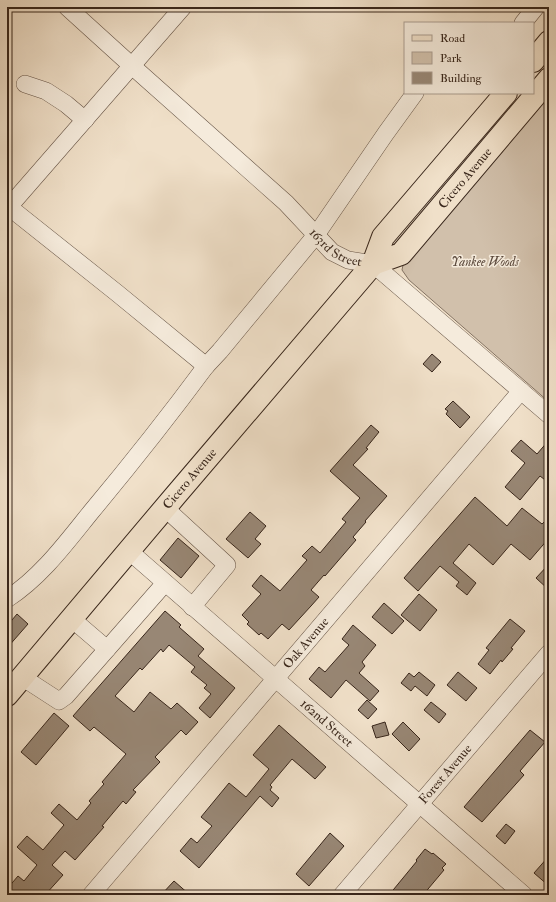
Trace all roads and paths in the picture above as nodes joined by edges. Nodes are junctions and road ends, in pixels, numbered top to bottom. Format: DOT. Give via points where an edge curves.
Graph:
graph roads {
  1 [pos="67,7"];
  2 [pos="183,7"];
  3 [pos="536,7"];
  4 [pos="524,22"];
  5 [pos="549,42"];
  6 [pos="534,60"];
  7 [pos="132,66"];
  8 [pos="549,79"];
  9 [pos="25,84"];
  10 [pos="414,94"];
  11 [pos="505,94"];
  12 [pos="85,120"];
  13 [pos="8,208"];
  14 [pos="316,235"];
  15 [pos="373,264"];
  16 [pos="206,366"];
  17 [pos="521,391"];
  18 [pos="549,415"];
  19 [pos="165,508"];
  20 [pos="129,551"];
  21 [pos="165,583"];
  22 [pos="7,599"];
  23 [pos="192,607"];
  24 [pos="72,618"];
  25 [pos="107,649"];
  26 [pos="549,653"];
  27 [pos="22,677"];
  28 [pos="276,680"];
  29 [pos="7,695"];
  30 [pos="419,804"];
  31 [pos="92,895"];
  32 [pos="342,895"];
  33 [pos="524,895"];
  1 -- 7 [label="street, 163rd Street"];
  2 -- 7 [label="street"];
  3 -- 4 [label="street"];
  5 -- 6 [label="main road"];
  7 -- 12 [label="street"];
  7 -- 14 [label="street, 163rd Street" via="286,203"];
  8 -- 15 [label="main road, Cicero Avenue" via="401,254"];
  9 -- 12 [label="street" via="46,91"];
  10 -- 14 [label="street"];
  11 -- 15 [label="main road, Cicero Avenue" via="383,238"];
  12 -- 13 [label="street"];
  13 -- 16 [label="street" via="117,292"];
  14 -- 15 [label="street, 163rd Street" via="332,252 348,260"];
  14 -- 16 [label="street"];
  15 -- 17 [label="street, 163rd Street"];
  15 -- 19 [label="main road, Cicero Avenue"];
  16 -- 22 [label="street" via="62,547 35,576"];
  17 -- 18 [label="street, 163rd Street"];
  17 -- 28 [label="street, Oak Avenue"];
  19 -- 20 [label="main road, Cicero Avenue"];
  19 -- 23 [label="street" via="227,565"];
  20 -- 21 [label="street, 162nd Street"];
  20 -- 24 [label="main road, Cicero Avenue"];
  21 -- 23 [label="street, 162nd Street"];
  21 -- 25 [label="street"];
  23 -- 28 [label="street, 162nd Street"];
  24 -- 25 [label="street"];
  24 -- 27 [label="main road, Cicero Avenue"];
  25 -- 27 [label="street" via="59,701"];
  26 -- 30 [label="street, Forest Avenue"];
  27 -- 29 [label="main road, Cicero Avenue"];
  28 -- 30 [label="street, 162nd Street"];
  28 -- 31 [label="street, Oak Avenue"];
  30 -- 32 [label="street, Forest Avenue"];
  30 -- 33 [label="street, 162nd Street"];
}
